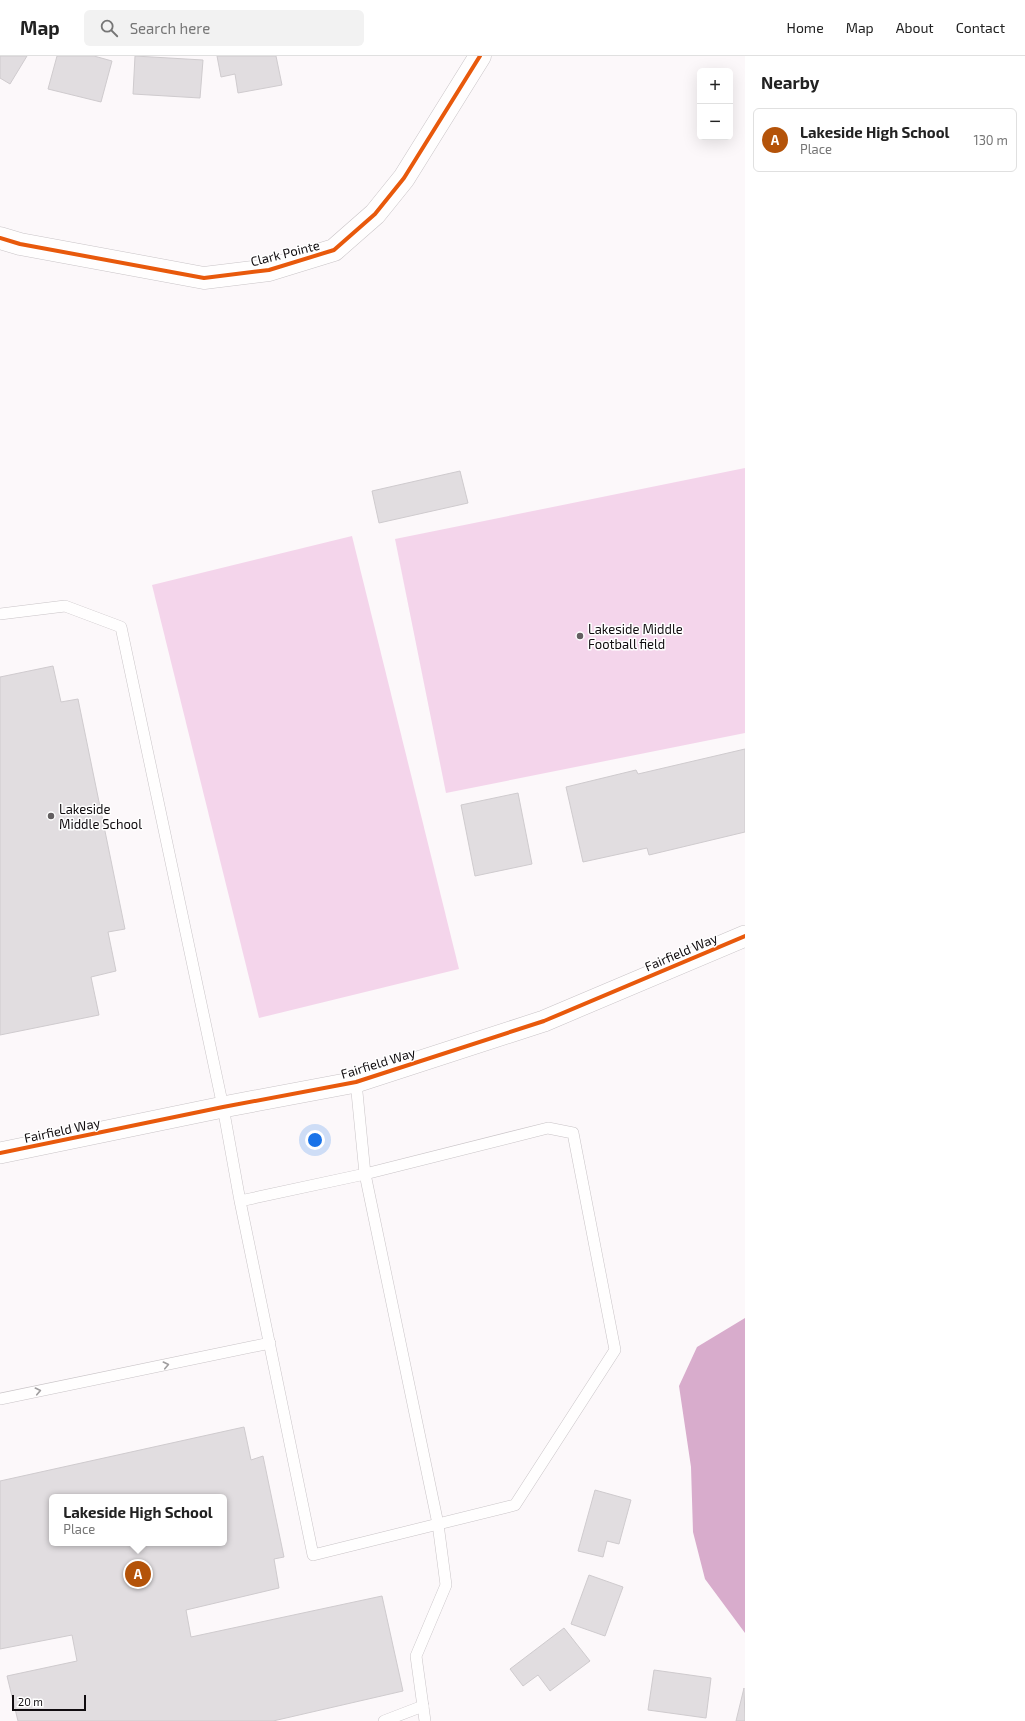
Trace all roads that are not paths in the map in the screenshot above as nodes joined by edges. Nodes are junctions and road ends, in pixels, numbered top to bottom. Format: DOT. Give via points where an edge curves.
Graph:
graph roads {
  1 [pos="480,56"];
  2 [pos="0,238"];
  3 [pos="0,614"];
  4 [pos="745,936"];
  5 [pos="356,1082"];
  6 [pos="223,1107"];
  7 [pos="0,1153"];
  8 [pos="365,1174"];
  9 [pos="240,1201"];
  10 [pos="270,1343"];
  11 [pos="0,1399"];
  12 [pos="438,1524"];
  13 [pos="423,1706"];
  14 [pos="384,1721"];
  15 [pos="426,1721"];
  1 -- 2 [label="street, Clark Pointe" via="404,178 375,214 334,250 269,270 204,278 20,244"];
  3 -- 6 [label="lane" via="65,606 121,627"];
  4 -- 5 [label="street, Fairfield Way" via="544,1021"];
  5 -- 6 [label="street, Fairfield Way"];
  5 -- 8 [label="lane"];
  6 -- 7 [label="street, Fairfield Way"];
  6 -- 9 [label="lane"];
  8 -- 9 [label="lane"];
  8 -- 12 [label="lane"];
  8 -- 12 [label="lane" via="548,1128 572,1134 615,1350 515,1505"];
  9 -- 10 [label="lane"];
  11 -- 10 [label="lane, one-way"];
  10 -- 12 [label="lane" via="313,1555"];
  12 -- 13 [label="lane" via="446,1585 416,1656"];
  13 -- 14 [label="lane"];
  13 -- 15 [label="lane"];
}
